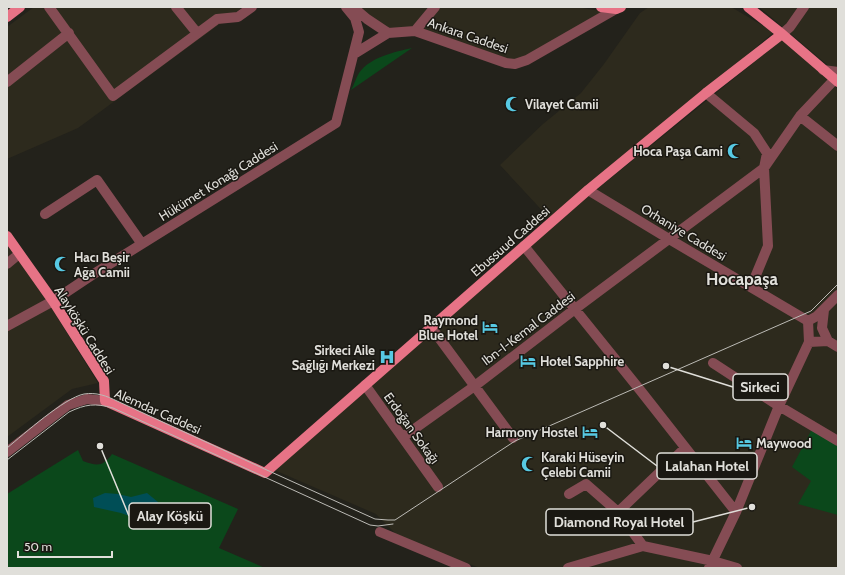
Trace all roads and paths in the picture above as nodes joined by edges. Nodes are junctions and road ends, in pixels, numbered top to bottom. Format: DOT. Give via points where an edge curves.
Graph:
graph roads {
  1 [pos="20,7"];
  2 [pos="49,7"];
  3 [pos="176,7"];
  4 [pos="252,7"];
  5 [pos="346,7"];
  6 [pos="353,7"];
  7 [pos="435,7"];
  8 [pos="601,7"];
  9 [pos="748,7"];
  10 [pos="804,7"];
  11 [pos="618,8"];
  12 [pos="7,17"];
  13 [pos="415,31"];
  14 [pos="69,33"];
  15 [pos="198,33"];
  16 [pos="388,33"];
  17 [pos="782,34"];
  18 [pos="354,54"];
  19 [pos="837,78"];
  20 [pos="7,82"];
  21 [pos="706,93"];
  22 [pos="800,116"];
  23 [pos="838,146"];
  24 [pos="764,168"];
  25 [pos="588,190"];
  26 [pos="45,214"];
  27 [pos="7,236"];
  28 [pos="669,239"];
  29 [pos="142,244"];
  30 [pos="524,246"];
  31 [pos="19,254"];
  32 [pos="7,264"];
  33 [pos="752,287"];
  34 [pos="838,295"];
  35 [pos="53,301"];
  36 [pos="575,309"];
  37 [pos="824,310"];
  38 [pos="808,321"];
  39 [pos="7,326"];
  40 [pos="431,327"];
  41 [pos="828,341"];
  42 [pos="809,342"];
  43 [pos="838,347"];
  44 [pos="713,363"];
  45 [pos="365,385"];
  46 [pos="476,385"];
  47 [pos="105,401"];
  48 [pos="779,406"];
  49 [pos="403,437"];
  50 [pos="513,438"];
  51 [pos="838,441"];
  52 [pos="685,448"];
  53 [pos="7,452"];
  54 [pos="262,471"];
  55 [pos="438,487"];
  56 [pos="569,494"];
  57 [pos="618,512"];
  58 [pos="736,512"];
  59 [pos="380,532"];
  60 [pos="643,546"];
  61 [pos="711,564"];
  62 [pos="466,568"];
  63 [pos="568,568"];
  64 [pos="737,568"];
  1 -- 12 [label="main road"];
  2 -- 14 [label="street"];
  3 -- 15 [label="street"];
  4 -- 15 [label="street" via="238,16 216,19"];
  5 -- 18 [label="street" via="355,18 359,32"];
  6 -- 16 [label="street"];
  7 -- 13 [label="street"];
  8 -- 11 [label="main road"];
  9 -- 17 [label="main road"];
  10 -- 17 [label="street"];
  11 -- 13 [label="street, Ankara Caddesi" via="527,60 515,64"];
  13 -- 16 [label="street, Ankara Caddesi"];
  14 -- 15 [label="street" via="113,96"];
  14 -- 20 [label="street"];
  16 -- 18 [label="street, Ankara Caddesi"];
  17 -- 19 [label="main road" via="823,70"];
  17 -- 21 [label="main road, Ebussuud Caddesi"];
  18 -- 29 [label="street, Hükümet Konağı Caddesi" via="336,123"];
  19 -- 22 [label="street, Ibn-I-Kemal Caddesi"];
  21 -- 24 [label="street" via="754,133 767,153"];
  21 -- 25 [label="main road, Ebussuud Caddesi"];
  22 -- 23 [label="street"];
  22 -- 24 [label="street, Ibn-I-Kemal Caddesi"];
  24 -- 28 [label="street, Ibn-I-Kemal Caddesi"];
  24 -- 33 [label="street" via="768,246"];
  25 -- 28 [label="street, Orhaniye Caddesi"];
  25 -- 30 [label="main road, Ebussuud Caddesi"];
  26 -- 29 [label="street" via="97,180"];
  27 -- 31 [label="main road, Alayköşkü Caddesi"];
  28 -- 33 [label="street, Orhaniye Caddesi"];
  28 -- 36 [label="street, Ibn-I-Kemal Caddesi"];
  29 -- 35 [label="street, Hükümet Konağı Caddesi"];
  30 -- 36 [label="street"];
  30 -- 40 [label="main road, Ebussuud Caddesi"];
  31 -- 32 [label="street"];
  31 -- 35 [label="main road, Alayköşkü Caddesi"];
  33 -- 38 [label="street, Orhaniye Caddesi"];
  34 -- 37 [label="street"];
  35 -- 39 [label="street, Hükümet Konağı Caddesi"];
  35 -- 47 [label="main road, Alayköşkü Caddesi" via="104,381"];
  36 -- 46 [label="street, Ibn-I-Kemal Caddesi"];
  36 -- 52 [label="street"];
  37 -- 38 [label="street"];
  37 -- 41 [label="street" via="822,328"];
  38 -- 42 [label="street"];
  40 -- 45 [label="main road, Ebussuud Caddesi"];
  40 -- 46 [label="street"];
  41 -- 42 [label="street"];
  41 -- 43 [label="street"];
  42 -- 48 [label="street"];
  44 -- 48 [label="street"];
  45 -- 49 [label="street, Erdoğan Sokağı"];
  45 -- 54 [label="main road, Ebussuud Caddesi" via="270,469 265,473"];
  46 -- 49 [label="street, Ibn-I-Kemal Caddesi"];
  46 -- 50 [label="street"];
  47 -- 53 [label="street, Alemdar Caddesi" via="87,399 68,405"];
  47 -- 54 [label="main road, Alemdar Caddesi"];
  48 -- 51 [label="street"];
  48 -- 58 [label="street"];
  49 -- 55 [label="street, Erdoğan Sokağı"];
  52 -- 57 [label="street"];
  52 -- 58 [label="street"];
  56 -- 57 [label="street" via="586,484"];
  57 -- 60 [label="street"];
  58 -- 61 [label="street"];
  59 -- 62 [label="street"];
  60 -- 61 [label="street"];
  60 -- 63 [label="street"];
  61 -- 64 [label="street"];
}
